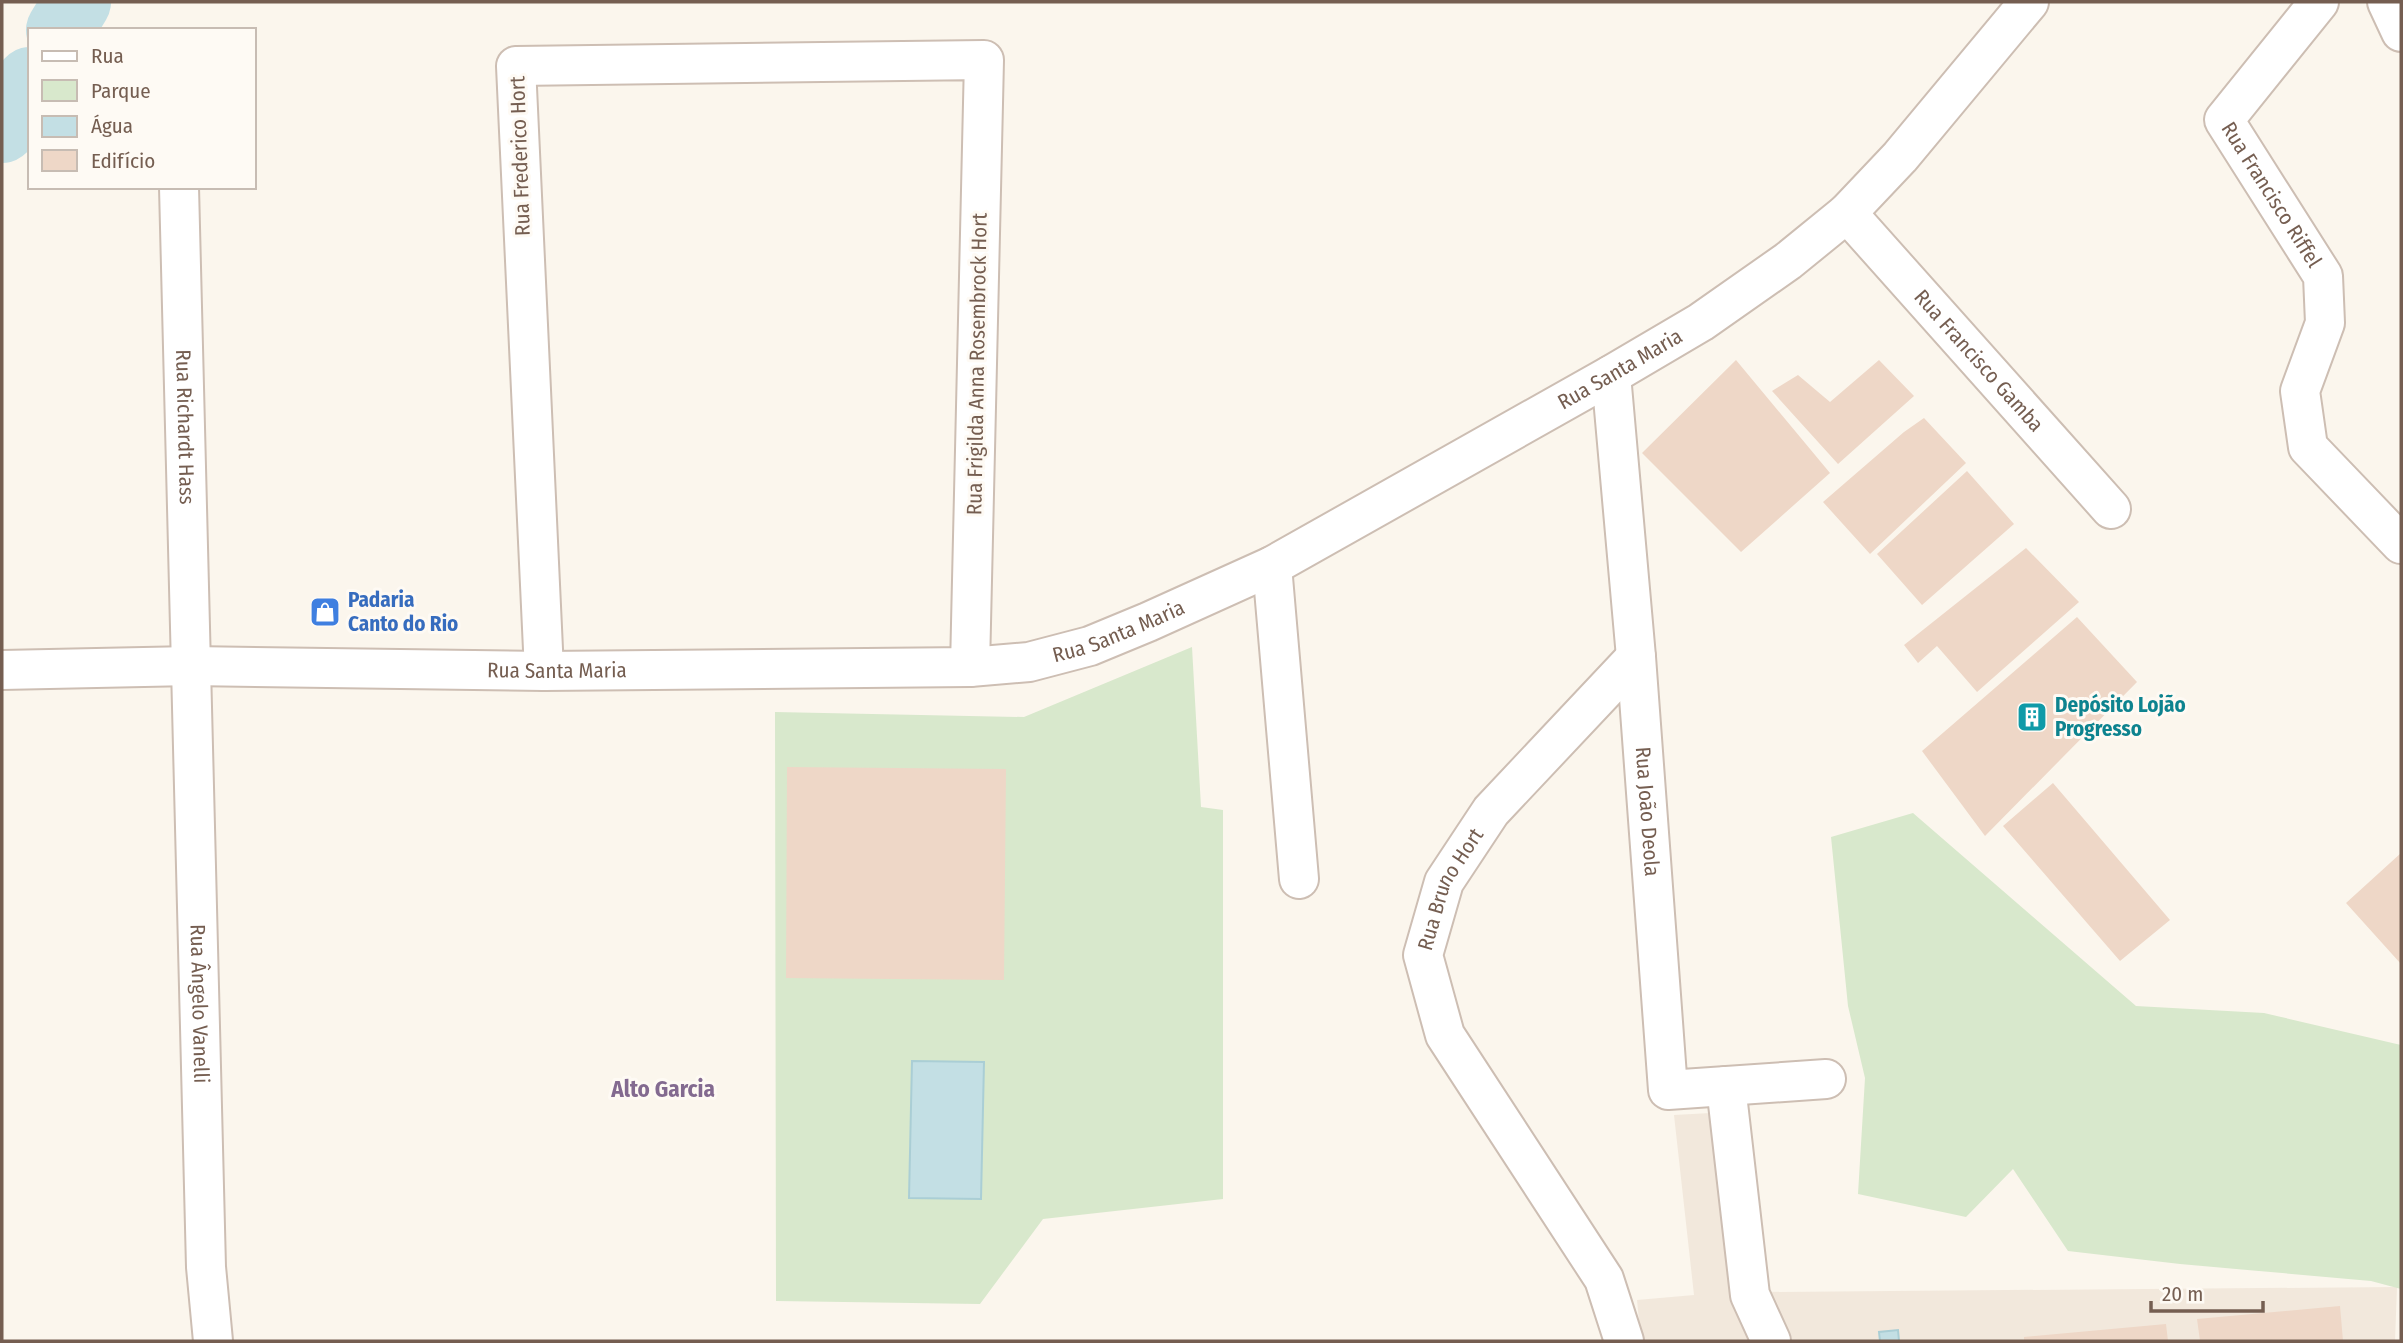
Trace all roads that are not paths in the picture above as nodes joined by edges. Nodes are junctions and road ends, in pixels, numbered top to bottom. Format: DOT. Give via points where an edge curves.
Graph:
graph roads {
  1 [pos="2029,2"];
  2 [pos="2319,2"];
  3 [pos="2387,2"];
  4 [pos="2401,32"];
  5 [pos="984,60"];
  6 [pos="179,189"];
  7 [pos="1847,213"];
  8 [pos="1611,375"];
  9 [pos="2111,509"];
  10 [pos="2401,544"];
  11 [pos="1272,566"];
  12 [pos="1636,657"];
  13 [pos="191,666"];
  14 [pos="970,667"];
  15 [pos="2,670"];
  16 [pos="544,671"];
  17 [pos="1299,879"];
  18 [pos="1826,1079"];
  19 [pos="1726,1086"];
  20 [pos="213,1341"];
  21 [pos="1624,1341"];
  22 [pos="1772,1341"];
  1 -- 7 [label="street, Rua Santa Maria"];
  2 -- 10 [label="street, Rua Francisco Riffel" via="2224,120 2323,276 2325,323 2300,391 2308,447"];
  3 -- 4 [label="street"];
  5 -- 14 [label="street, Rua Frigilda Anna Rosembrock Hort"];
  5 -- 16 [label="street, Rua Frederico Hort" via="516,66"];
  6 -- 13 [label="street, Rua Richardt Hass"];
  7 -- 8 [label="street, Rua Santa Maria" via="1701,322"];
  7 -- 9 [label="street, Rua Francisco Gamba"];
  8 -- 11 [label="street, Rua Santa Maria"];
  8 -- 12 [label="street, Rua João Deola"];
  11 -- 14 [label="street, Rua Santa Maria" via="1090,646 1029,662"];
  11 -- 17 [label="street"];
  12 -- 19 [label="street, Rua João Deola" via="1668,1090"];
  12 -- 21 [label="street, Rua Bruno Hort" via="1491,811 1444,882 1423,955 1445,1035 1604,1279"];
  13 -- 15 [label="street, Rua Santa Maria"];
  13 -- 16 [label="street, Rua Santa Maria"];
  13 -- 20 [label="street, Rua Ângelo Vanelli" via="206,1267"];
  14 -- 16 [label="street, Rua Santa Maria"];
  18 -- 19 [label="street, Rua João Deola"];
  19 -- 22 [label="street" via="1750,1295"];
}
